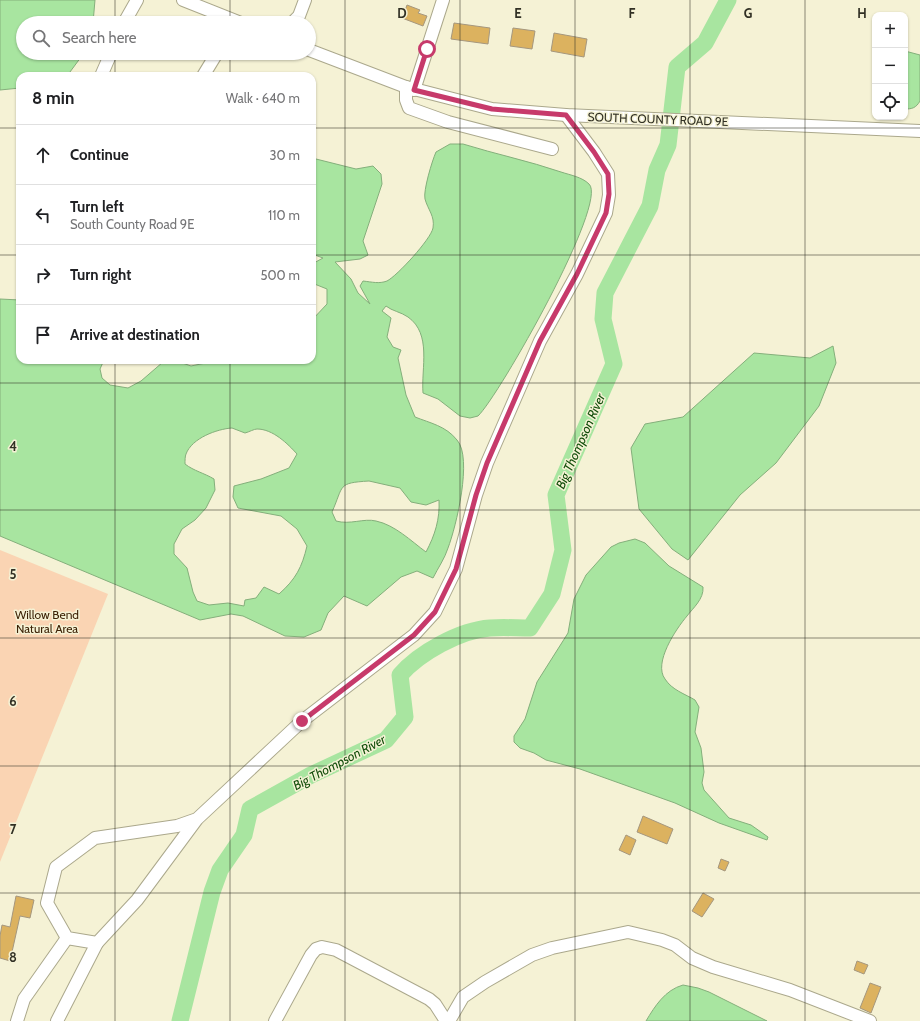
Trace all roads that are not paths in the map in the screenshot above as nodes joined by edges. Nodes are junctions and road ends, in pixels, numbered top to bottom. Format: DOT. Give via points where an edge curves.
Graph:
graph roads {
  1 [pos="137,0"];
  2 [pos="183,0"];
  3 [pos="305,0"];
  4 [pos="443,0"];
  5 [pos="202,3"];
  6 [pos="128,16"];
  7 [pos="225,16"];
  8 [pos="299,16"];
  9 [pos="316,53"];
  10 [pos="108,60"];
  11 [pos="213,60"];
  12 [pos="103,72"];
  13 [pos="205,72"];
  14 [pos="410,88"];
  15 [pos="566,115"];
  16 [pos="920,131"];
  17 [pos="552,150"];
  18 [pos="197,819"];
  19 [pos="67,938"];
  20 [pos="97,943"];
  21 [pos="17,1021"];
  22 [pos="57,1021"];
  23 [pos="275,1021"];
  24 [pos="446,1021"];
  25 [pos="449,1021"];
  26 [pos="870,1021"];
  1 -- 6 [label="street"];
  2 -- 5 [label="street"];
  3 -- 8 [label="street"];
  4 -- 14 [label="street"];
  5 -- 7 [label="street"];
  9 -- 14 [label="street, SOUTH COUNTY ROAD 9E"];
  10 -- 12 [label="street"];
  11 -- 13 [label="street"];
  14 -- 15 [label="street, SOUTH COUNTY ROAD 9E" via="492,109"];
  14 -- 17 [label="street" via="406,100 410,108 448,122"];
  15 -- 16 [label="street, SOUTH COUNTY ROAD 9E"];
  15 -- 18 [label="street" via="608,174 609,194 606,213 577,274 540,341 487,463 456,569 435,612 414,635 302,721"];
  18 -- 19 [label="street" via="177,826 95,838 56,867 47,903"];
  18 -- 20 [label="street" via="137,900"];
  19 -- 20 [label="street"];
  19 -- 21 [label="street" via="24,999"];
  20 -- 22 [label="street"];
  23 -- 24 [label="street" via="311,955 322,947 355,959 429,999"];
  25 -- 26 [label="street" via="463,997 532,955 552,948 628,932 662,940 713,967 790,990"];
}
